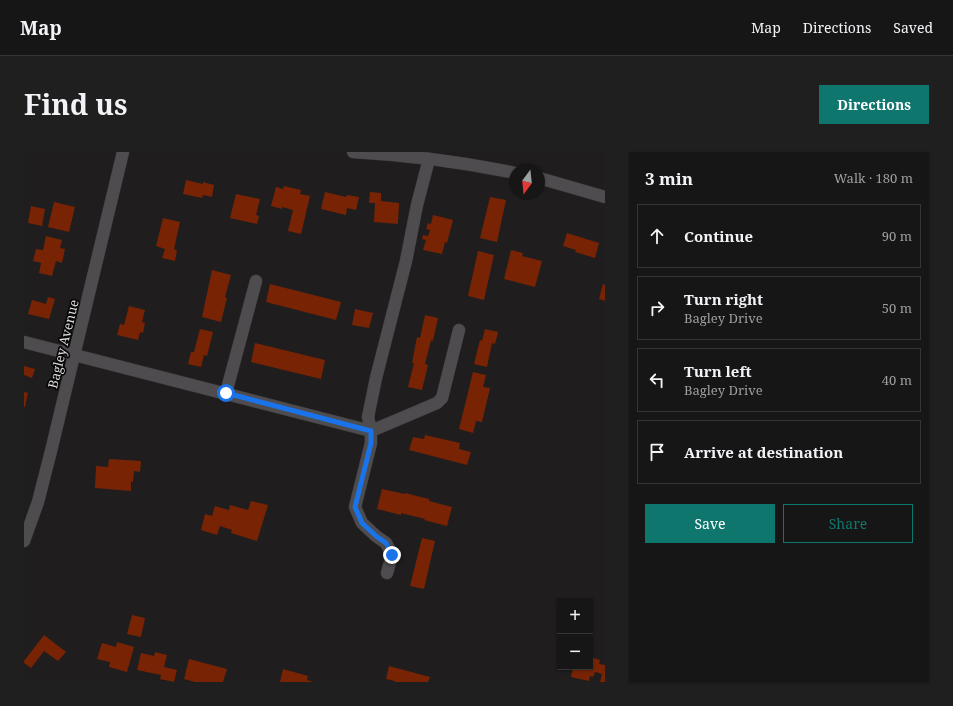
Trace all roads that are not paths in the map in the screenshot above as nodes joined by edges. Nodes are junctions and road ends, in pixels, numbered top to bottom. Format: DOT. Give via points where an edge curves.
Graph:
graph roads {
  1 [pos="123,152"];
  2 [pos="353,152"];
  3 [pos="429,159"];
  4 [pos="509,172"];
  5 [pos="545,180"];
  6 [pos="605,197"];
  7 [pos="256,281"];
  8 [pos="459,330"];
  9 [pos="24,342"];
  10 [pos="75,355"];
  11 [pos="226,393"];
  12 [pos="371,431"];
  13 [pos="24,541"];
  14 [pos="387,573"];
  1 -- 10 [label="street, Bagley Avenue"];
  2 -- 3 [label="street"];
  3 -- 4 [label="street"];
  3 -- 12 [label="street" via="376,378 368,417"];
  5 -- 6 [label="street"];
  7 -- 11 [label="street"];
  8 -- 12 [label="street" via="442,398 437,403"];
  9 -- 10 [label="street"];
  10 -- 11 [label="street"];
  10 -- 13 [label="street, Bagley Avenue" via="38,502"];
  11 -- 12 [label="street"];
  12 -- 14 [label="street" via="371,443 355,507 362,523 386,543 392,555"];
}
